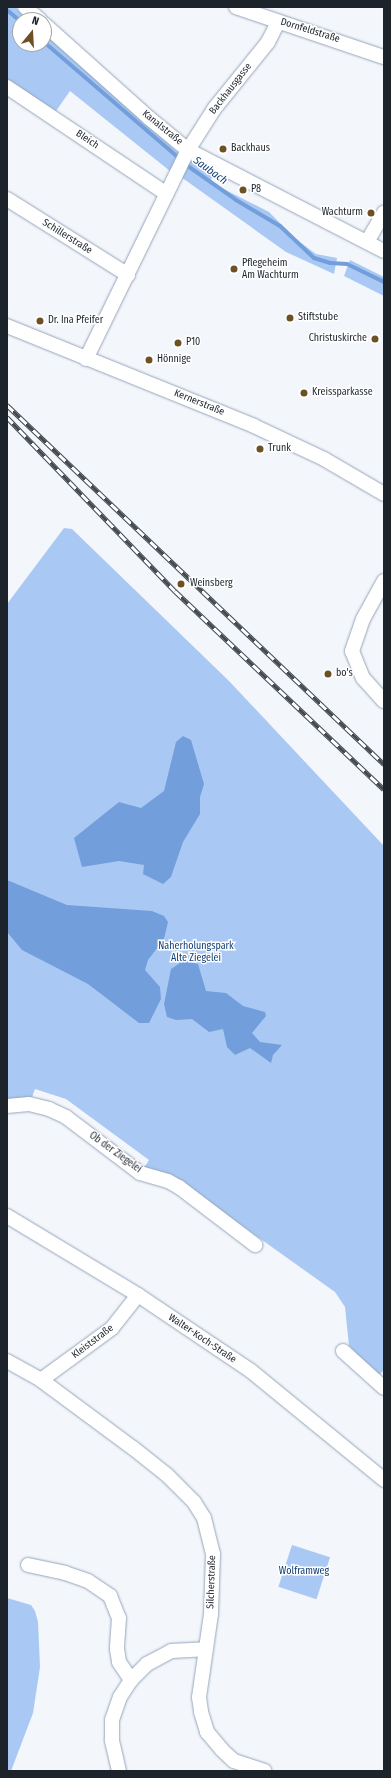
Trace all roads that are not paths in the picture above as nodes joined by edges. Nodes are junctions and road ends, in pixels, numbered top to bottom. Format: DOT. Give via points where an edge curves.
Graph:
graph roads {
  1 [pos="236,7"];
  2 [pos="278,22"];
  3 [pos="52,31"];
  4 [pos="384,57"];
  5 [pos="7,87"];
  6 [pos="187,154"];
  7 [pos="167,194"];
  8 [pos="7,199"];
  9 [pos="384,212"];
  10 [pos="368,242"];
  11 [pos="384,251"];
  12 [pos="128,275"];
  13 [pos="7,326"];
  14 [pos="86,360"];
  15 [pos="384,494"];
  16 [pos="384,581"];
  17 [pos="384,701"];
  18 [pos="7,1106"];
  19 [pos="7,1216"];
  20 [pos="256,1245"];
  21 [pos="138,1295"];
  22 [pos="343,1351"];
  23 [pos="7,1361"];
  24 [pos="41,1380"];
  25 [pos="384,1388"];
  26 [pos="384,1480"];
  27 [pos="28,1565"];
  28 [pos="205,1649"];
  29 [pos="131,1680"];
  30 [pos="247,1768"];
  31 [pos="119,1771"];
  32 [pos="264,1771"];
  1 -- 2 [label="street, Dornfeldstraße"];
  2 -- 4 [label="street, Dornfeldstraße"];
  2 -- 6 [label="street, Backhausgasse" via="268,42 214,109"];
  3 -- 6 [label="street, Kanalstraße"];
  5 -- 7 [label="street, Bleich"];
  6 -- 7 [label="street"];
  6 -- 10 [label="street, Kanalstraße"];
  7 -- 12 [label="street"];
  8 -- 12 [label="street, Schillerstraße"];
  9 -- 10 [label="street"];
  10 -- 11 [label="street, Kanalstraße"];
  12 -- 14 [label="street"];
  13 -- 14 [label="street, Kernerstraße"];
  14 -- 15 [label="street, Kernerstraße" via="254,426 324,460"];
  16 -- 17 [label="street" via="363,619 352,651 363,678"];
  18 -- 20 [label="street, Ob der Ziegelei" via="29,1104 66,1117 140,1172 168,1180 179,1187"];
  19 -- 21 [label="street, Walter-Koch-Straße"];
  21 -- 24 [label="street, Kleiststraße" via="112,1328"];
  21 -- 26 [label="street, Walter-Koch-Straße" via="251,1371"];
  22 -- 25 [label="street"];
  23 -- 24 [label="street, Silcherstraße"];
  24 -- 28 [label="street, Silcherstraße" via="167,1475 194,1502 204,1518 214,1554 211,1614"];
  27 -- 29 [label="street" via="88,1581 110,1596 120,1618 117,1649 119,1662"];
  28 -- 29 [label="street" via="182,1648 159,1656"];
  28 -- 30 [label="street, Silcherstraße" via="199,1697 207,1732 234,1761"];
  29 -- 31 [label="street" via="120,1697 112,1720 112,1740"];
  30 -- 32 [label="street, Silcherstraße"];
}
